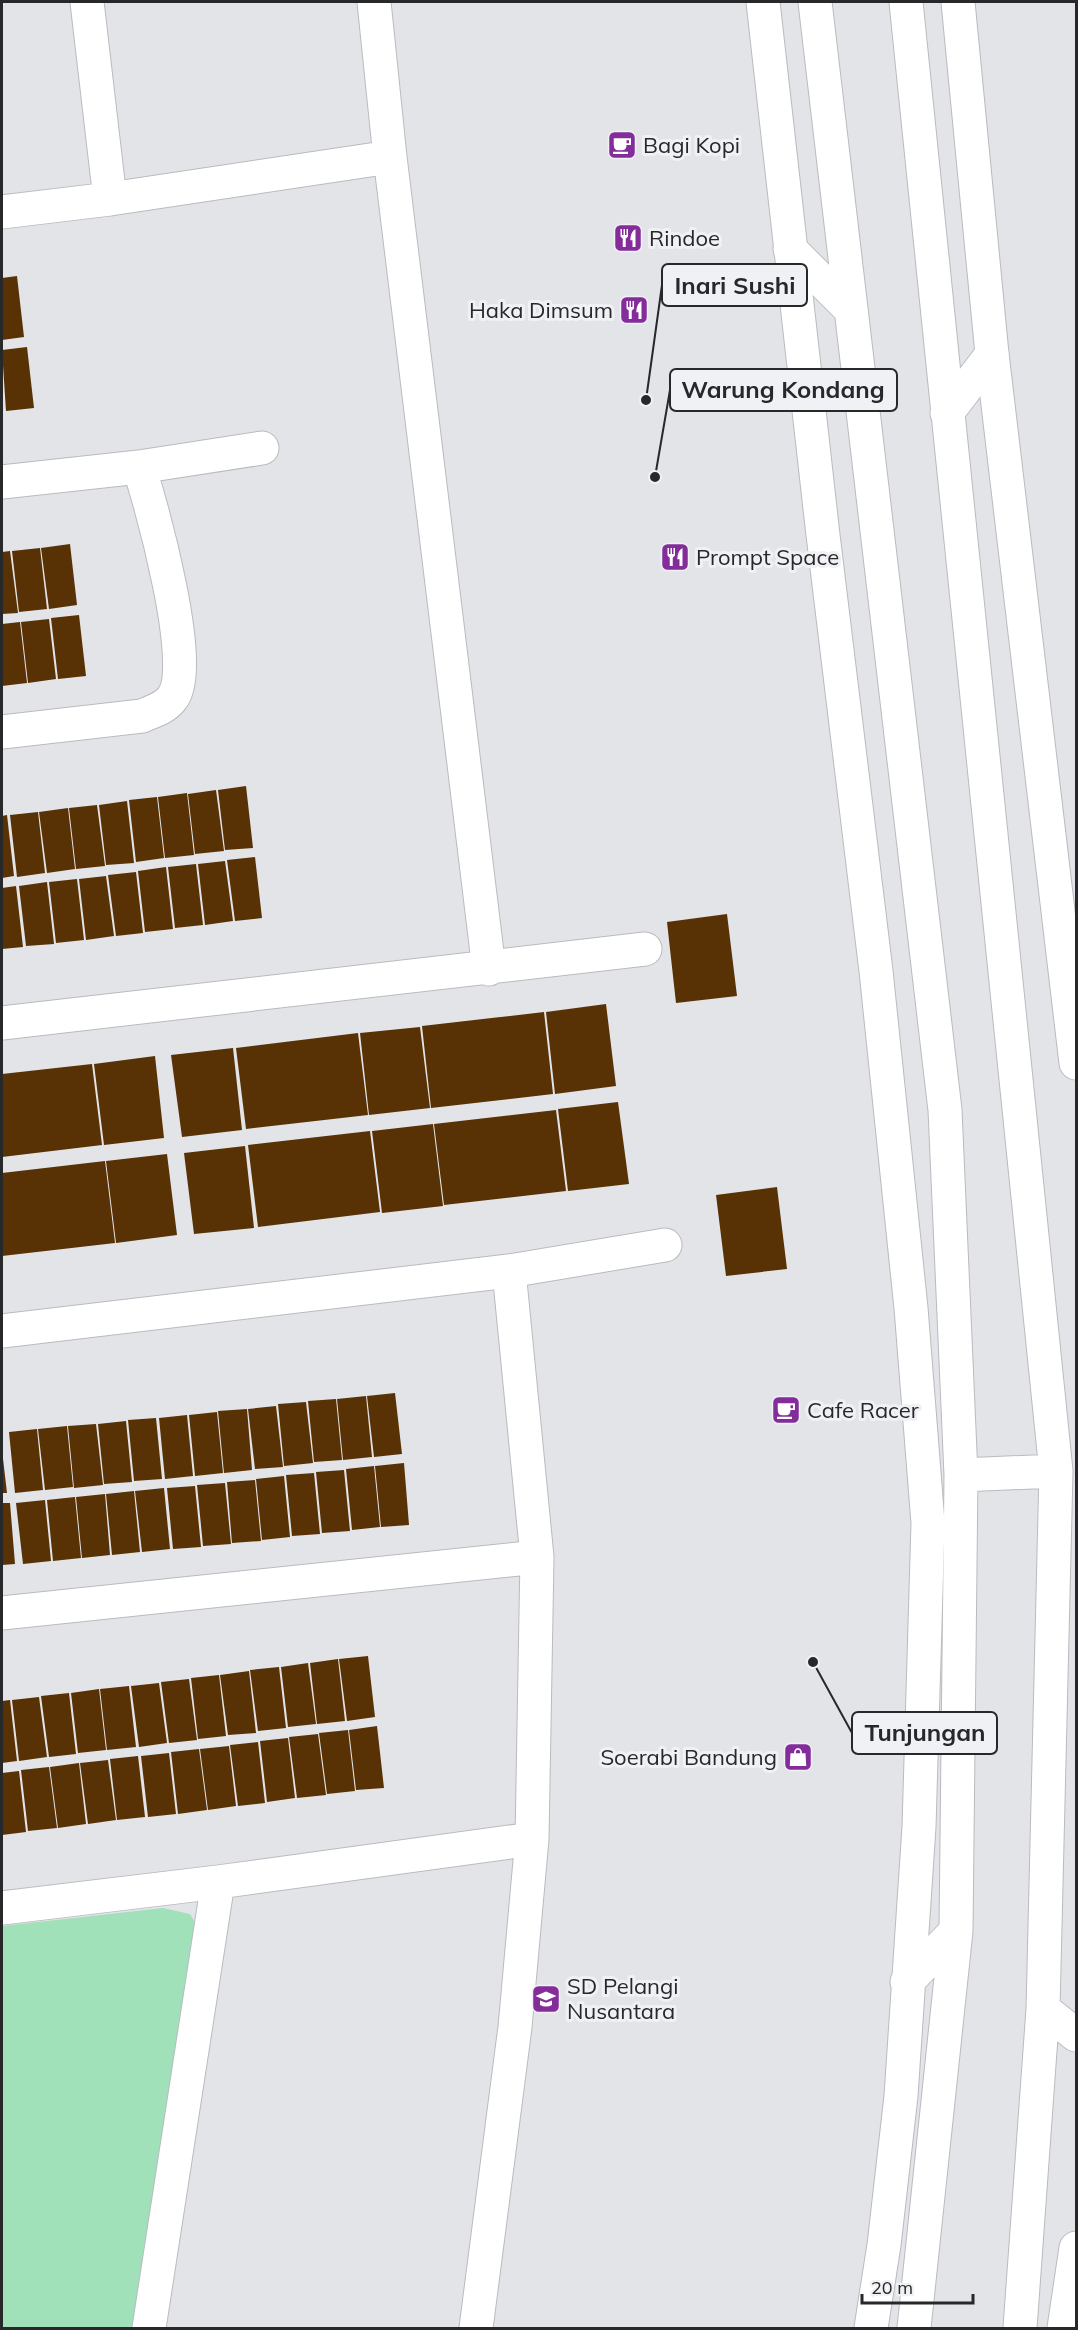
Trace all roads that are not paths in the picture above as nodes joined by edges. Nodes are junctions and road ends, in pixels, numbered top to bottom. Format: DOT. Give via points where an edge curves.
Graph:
graph roads {
  1 [pos="87,2"];
  2 [pos="374,2"];
  3 [pos="764,2"];
  4 [pos="815,2"];
  5 [pos="906,2"];
  6 [pos="958,2"];
  7 [pos="390,156"];
  8 [pos="110,199"];
  9 [pos="2,212"];
  10 [pos="790,249"];
  11 [pos="851,310"];
  12 [pos="992,354"];
  13 [pos="947,413"];
  14 [pos="262,448"];
  15 [pos="139,467"];
  16 [pos="2,482"];
  17 [pos="2,732"];
  18 [pos="645,949"];
  19 [pos="489,969"];
  20 [pos="2,1023"];
  21 [pos="1077,1063"];
  22 [pos="665,1245"];
  23 [pos="509,1270"];
  24 [pos="2,1331"];
  25 [pos="1056,1471"];
  26 [pos="961,1475"];
  27 [pos="537,1557"];
  28 [pos="2,1613"];
  29 [pos="532,1839"];
  30 [pos="218,1882"];
  31 [pos="2,1908"];
  32 [pos="956,1931"];
  33 [pos="907,1982"];
  34 [pos="1043,2009"];
  35 [pos="1077,2035"];
  36 [pos="1077,2248"];
  37 [pos="149,2328"];
  38 [pos="476,2328"];
  39 [pos="871,2328"];
  40 [pos="914,2328"];
  41 [pos="1020,2328"];
  42 [pos="1064,2328"];
  1 -- 8 [label="street"];
  2 -- 7 [label="street"];
  3 -- 10 [label="street"];
  4 -- 11 [label="street"];
  5 -- 13 [label="street"];
  6 -- 12 [label="street"];
  7 -- 8 [label="street"];
  7 -- 19 [label="street"];
  8 -- 9 [label="street"];
  10 -- 11 [label="street"];
  10 -- 33 [label="street" via="876,971 928,1523 919,1827"];
  11 -- 26 [label="street" via="945,1110"];
  12 -- 13 [label="street"];
  12 -- 21 [label="street"];
  13 -- 25 [label="street"];
  14 -- 15 [label="street"];
  15 -- 16 [label="street"];
  15 -- 17 [label="street" via="171,598 181,660 180,682 173,698 162,708 142,716"];
  18 -- 19 [label="street"];
  19 -- 20 [label="street"];
  22 -- 23 [label="street"];
  23 -- 24 [label="street"];
  23 -- 27 [label="street"];
  25 -- 26 [label="street"];
  25 -- 34 [label="street"];
  26 -- 32 [label="street"];
  27 -- 28 [label="street"];
  27 -- 29 [label="street"];
  29 -- 30 [label="street"];
  29 -- 38 [label="street" via="516,2027"];
  30 -- 31 [label="street"];
  30 -- 37 [label="street"];
  32 -- 33 [label="street"];
  32 -- 40 [label="street"];
  33 -- 39 [label="street" via="900,2107"];
  34 -- 35 [label="street"];
  34 -- 41 [label="street"];
  36 -- 42 [label="street"];
}
